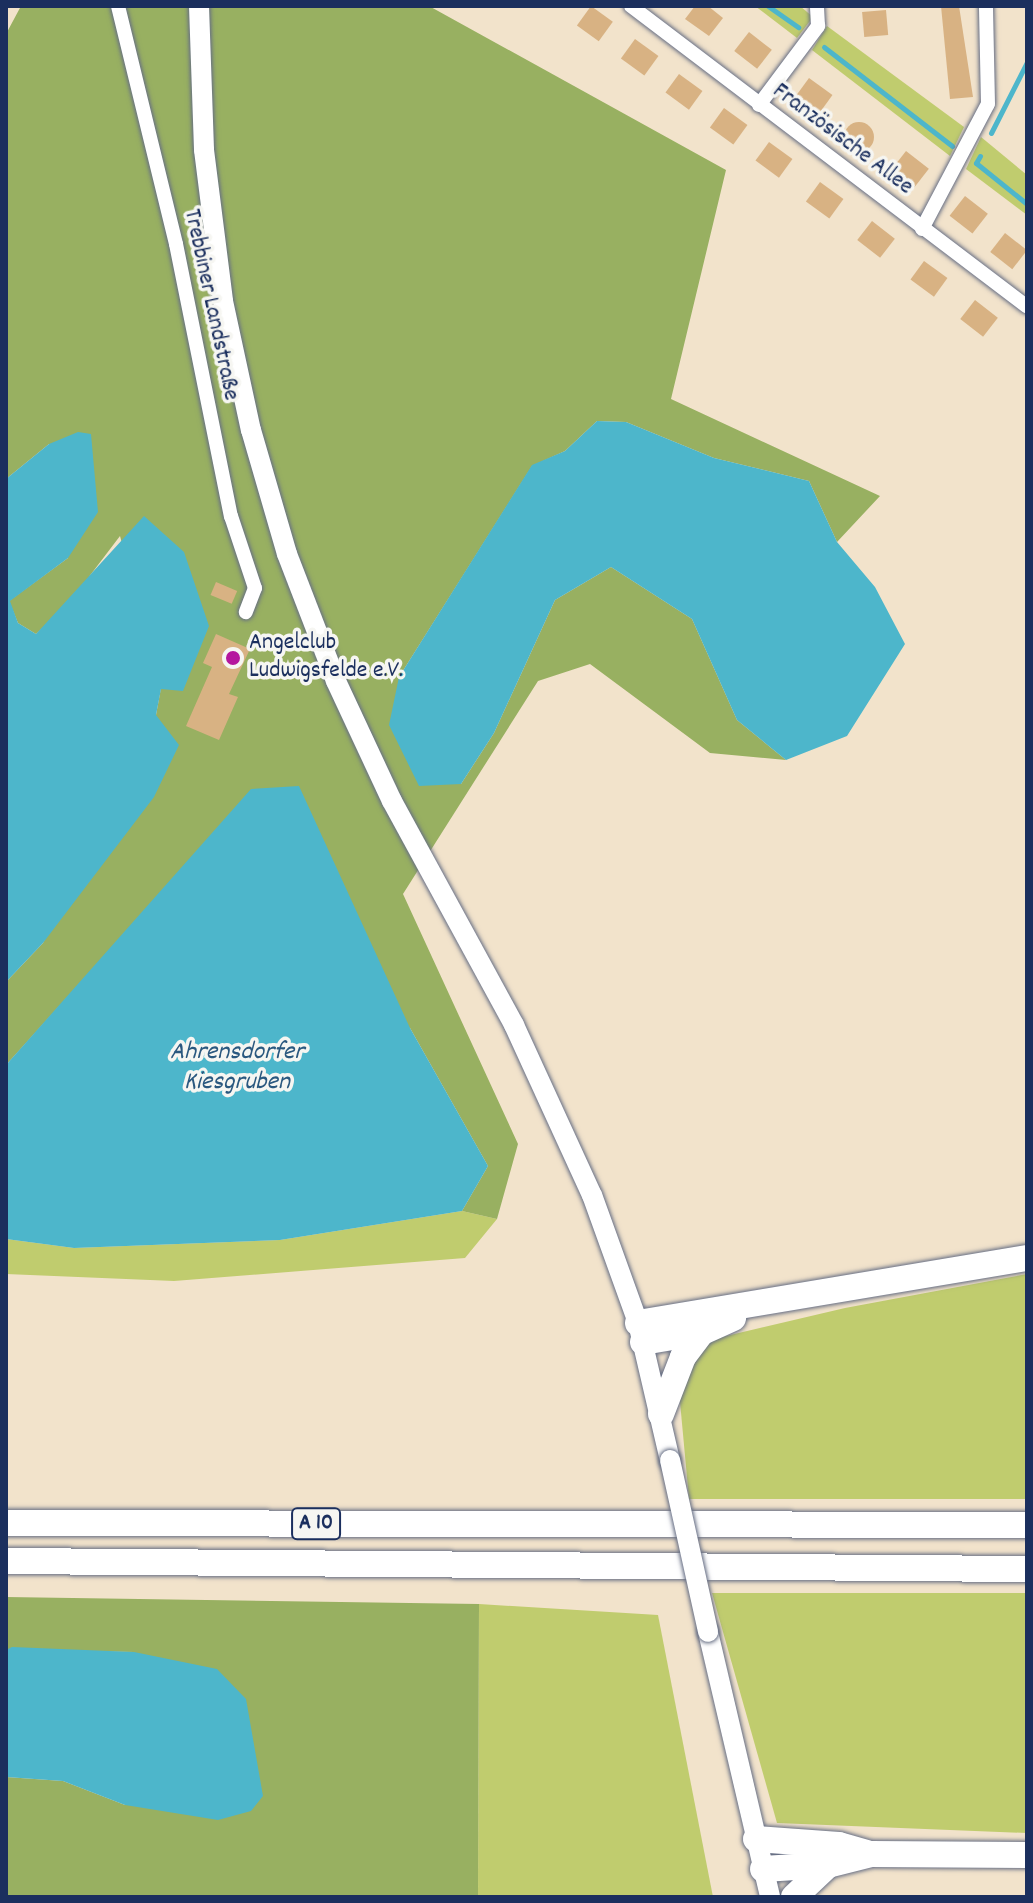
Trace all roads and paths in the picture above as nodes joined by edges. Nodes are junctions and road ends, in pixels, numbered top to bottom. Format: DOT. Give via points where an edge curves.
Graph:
graph roads {
  1 [pos="118,6"];
  2 [pos="199,6"];
  3 [pos="631,6"];
  4 [pos="817,6"];
  5 [pos="986,6"];
  6 [pos="759,105"];
  7 [pos="922,229"];
  8 [pos="1027,307"];
  9 [pos="246,612"];
  10 [pos="1027,1258"];
  11 [pos="778,1303"];
  12 [pos="640,1332"];
  13 [pos="702,1332"];
  14 [pos="661,1414"];
  15 [pos="6,1523"];
  16 [pos="1027,1525"];
  17 [pos="6,1561"];
  18 [pos="1027,1569"];
  19 [pos="756,1839"];
  20 [pos="871,1854"];
  21 [pos="1027,1855"];
  22 [pos="828,1865"];
  23 [pos="763,1869"];
  24 [pos="770,1897"];
  25 [pos="794,1897"];
  1 -- 9 [label="street, Trebbiner Landstraße" via="176,244 231,516 255,588"];
  2 -- 12 [label="main road" via="204,150 223,301 251,430 287,554 336,681 392,801 514,1025 573,1155"];
  3 -- 6 [label="street, Französische Allee"];
  4 -- 6 [label="street" via="818,26"];
  5 -- 7 [label="street" via="988,104"];
  6 -- 7 [label="street, Französische Allee"];
  7 -- 8 [label="street, Französische Allee"];
  10 -- 11 [label="highway"];
  11 -- 12 [label="highway"];
  11 -- 13 [label="highway"];
  12 -- 13 [label="highway"];
  12 -- 14 [label="main road"];
  13 -- 14 [label="highway" via="683,1357"];
  14 -- 19 [label="main road, bridge"];
  15 -- 16 [label="highway, A 10"];
  17 -- 18 [label="highway, A 10"];
  19 -- 20 [label="highway" via="839,1845"];
  19 -- 23 [label="main road"];
  20 -- 21 [label="highway"];
  20 -- 22 [label="highway"];
  22 -- 23 [label="highway"];
  22 -- 25 [label="highway"];
  23 -- 24 [label="main road"];
}
